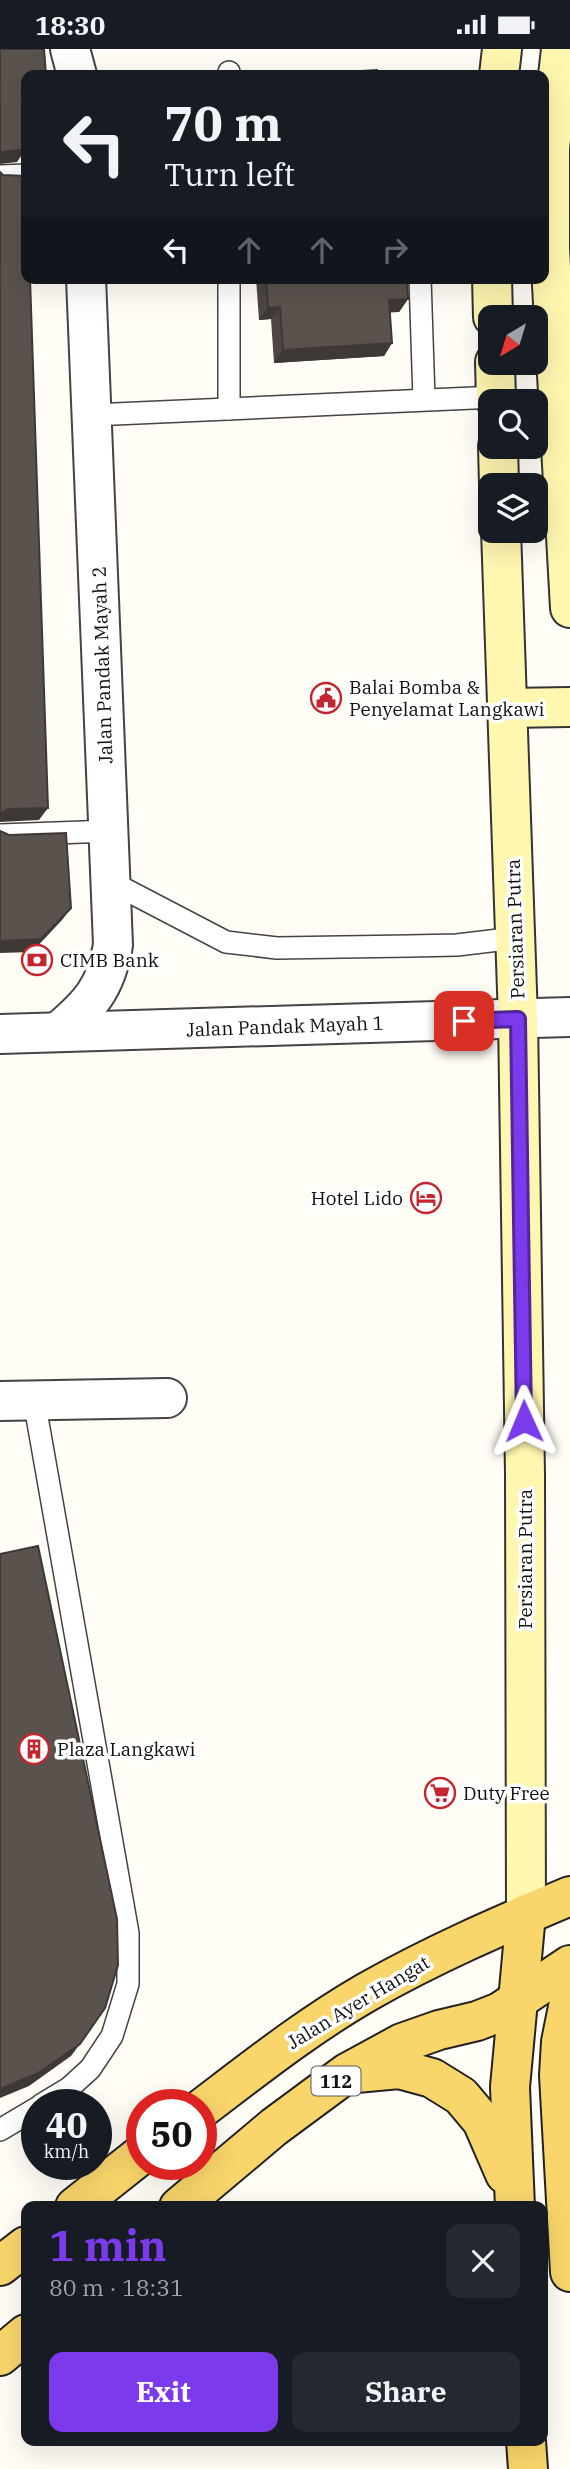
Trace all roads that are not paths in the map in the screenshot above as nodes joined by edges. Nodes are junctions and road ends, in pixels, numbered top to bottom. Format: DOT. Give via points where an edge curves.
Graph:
graph roads {
  1 [pos="502,49"];
  2 [pos="561,49"];
  3 [pos="500,70"];
  4 [pos="21,175"];
  5 [pos="0,176"];
  6 [pos="86,284"];
  7 [pos="229,284"];
  8 [pos="420,284"];
  9 [pos="492,284"];
  10 [pos="493,305"];
  11 [pos="496,387"];
  12 [pos="424,399"];
  13 [pos="229,409"];
  14 [pos="92,415"];
  15 [pos="501,543"];
  16 [pos="570,608"];
  17 [pos="570,707"];
  18 [pos="507,708"];
  19 [pos="110,831"];
  20 [pos="0,835"];
  21 [pos="111,882"];
  22 [pos="515,938"];
  23 [pos="570,1017"];
  24 [pos="518,1019"];
  25 [pos="58,1032"];
  26 [pos="0,1034"];
  27 [pos="167,1398"];
  28 [pos="17,1400"];
  29 [pos="570,1896"];
  30 [pos="526,1915"];
  31 [pos="570,1965"];
  32 [pos="570,1997"];
  33 [pos="518,1999"];
  34 [pos="347,2073"];
  35 [pos="67,2089"];
  36 [pos="217,2097"];
  37 [pos="21,2117"];
  38 [pos="0,2130"];
  39 [pos="126,2167"];
  40 [pos="83,2201"];
  41 [pos="186,2201"];
  42 [pos="514,2201"];
  43 [pos="515,2201"];
  44 [pos="570,2272"];
  45 [pos="21,2338"];
  46 [pos="0,2355"];
  47 [pos="526,2446"];
  48 [pos="528,2469"];
  1 -- 3 [label="main road"];
  2 -- 16 [label="main road" via="550,148 550,249"];
  4 -- 5 [label="lane"];
  6 -- 14 [label="street, Jalan Pandak Mayah 2"];
  7 -- 13 [label="lane"];
  8 -- 12 [label="lane"];
  9 -- 10 [label="main road"];
  11 -- 12 [label="lane"];
  12 -- 13 [label="lane"];
  13 -- 14 [label="lane"];
  14 -- 19 [label="street, Jalan Pandak Mayah 2"];
  15 -- 18 [label="main road, Persiaran Putra"];
  17 -- 18 [label="main road"];
  18 -- 22 [label="main road, Persiaran Putra"];
  19 -- 20 [label="lane"];
  19 -- 21 [label="street, Jalan Pandak Mayah 2"];
  21 -- 22 [label="lane" via="226,943 277,948 421,946"];
  21 -- 25 [label="street, Jalan Pandak Mayah 2" via="109,970 80,1013"];
  22 -- 24 [label="main road, Persiaran Putra"];
  23 -- 24 [label="street, Jalan Pandak Mayah 1"];
  24 -- 25 [label="street, Jalan Pandak Mayah 1"];
  24 -- 30 [label="main road, Persiaran Putra"];
  25 -- 26 [label="street, Jalan Pandak Mayah 1"];
  27 -- 28 [label="street"];
  28 -- 35 [label="lane" via="128,1933 128,1984 112,2036 90,2069"];
  29 -- 30 [label="main road, Jalan Ayer Hangat"];
  30 -- 33 [label="main road, Persiaran Putra"];
  30 -- 36 [label="main road, Jalan Ayer Hangat" via="366,1993"];
  31 -- 33 [label="main road, 112"];
  32 -- 44 [label="main road" via="559,2075"];
  33 -- 34 [label="main road, 112" via="477,2021 402,2043"];
  33 -- 43 [label="main road, Persiaran Putra" via="510,2087"];
  34 -- 41 [label="main road, 112"];
  34 -- 42 [label="main road" via="399,2069 432,2078 461,2095 482,2121"];
  37 -- 38 [label="lane"];
  39 -- 40 [label="main road"];
  45 -- 46 [label="main road"];
  47 -- 48 [label="main road"];
}
